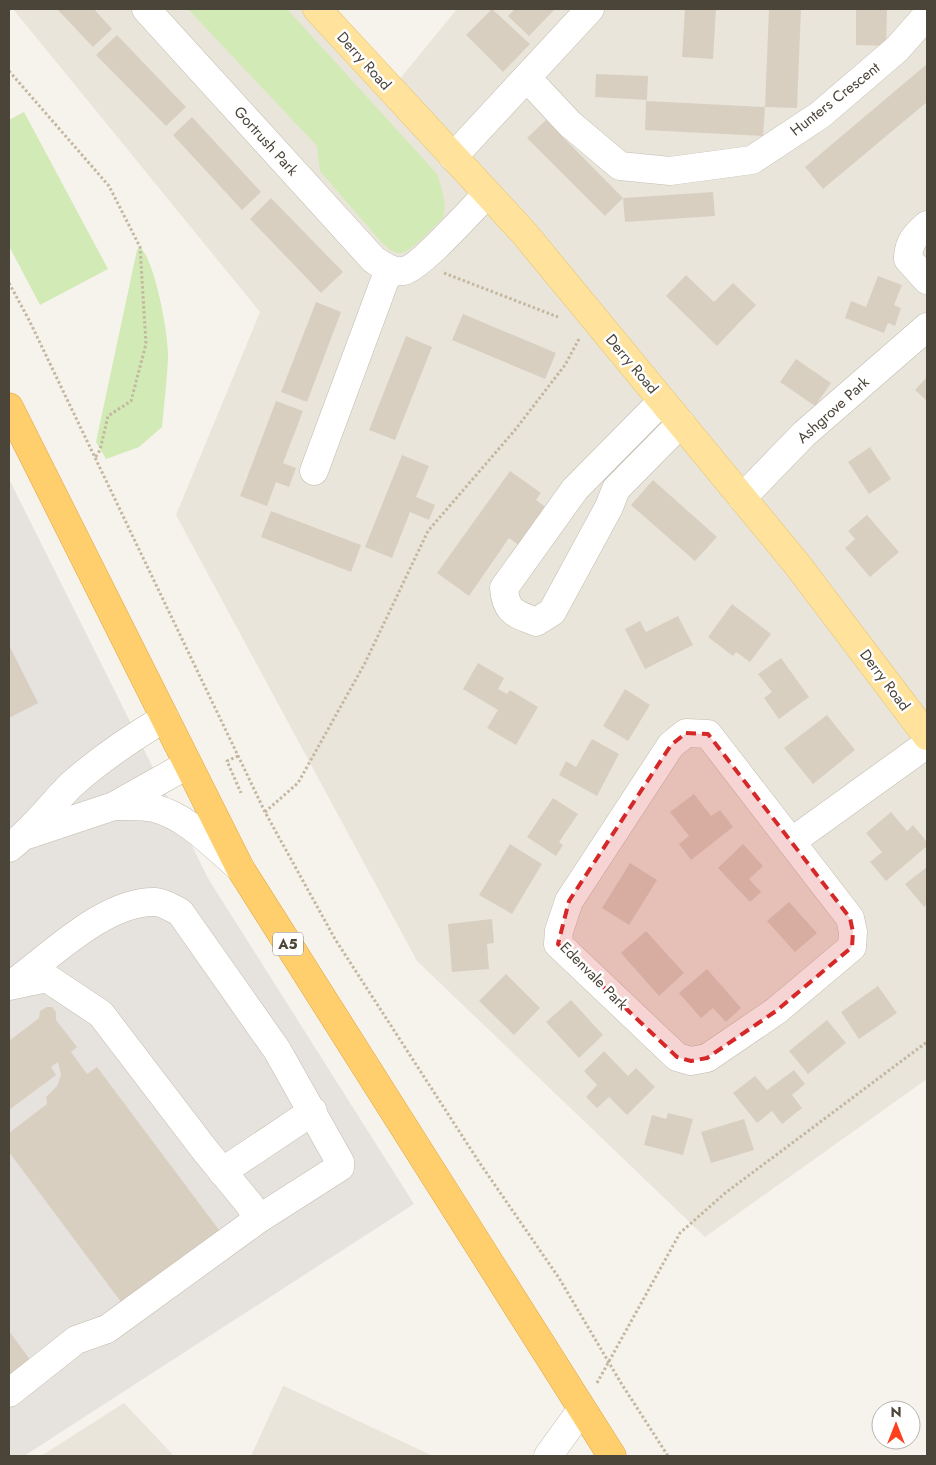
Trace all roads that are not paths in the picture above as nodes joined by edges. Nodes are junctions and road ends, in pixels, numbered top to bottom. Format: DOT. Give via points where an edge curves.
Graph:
graph roads {
  1 [pos="146,9"];
  2 [pos="317,9"];
  3 [pos="590,9"];
  4 [pos="927,15"];
  5 [pos="527,78"];
  6 [pos="453,157"];
  7 [pos="487,194"];
  8 [pos="927,225"];
  9 [pos="389,269"];
  10 [pos="927,280"];
  11 [pos="927,327"];
  12 [pos="662,400"];
  13 [pos="9,407"];
  14 [pos="680,423"];
  15 [pos="593,470"];
  16 [pos="314,471"];
  17 [pos="616,489"];
  18 [pos="742,498"];
  19 [pos="165,718"];
  20 [pos="927,736"];
  21 [pos="927,744"];
  22 [pos="187,765"];
  23 [pos="114,806"];
  24 [pos="17,842"];
  25 [pos="791,842"];
  26 [pos="240,868"];
  27 [pos="10,985"];
  28 [pos="313,1111"];
  29 [pos="222,1172"];
  30 [pos="257,1220"];
  31 [pos="9,1393"];
  32 [pos="582,1409"];
  33 [pos="548,1456"];
  34 [pos="612,1456"];
  1 -- 9 [label="street, Gortrush Park" via="374,260"];
  2 -- 6 [label="main road, Derry Road"];
  3 -- 5 [label="street"];
  4 -- 5 [label="street, Hunters Crescent" via="897,49 820,115 752,160 670,171 620,166 570,124"];
  5 -- 6 [label="street"];
  6 -- 7 [label="main road, Derry Road"];
  7 -- 9 [label="street" via="418,263 404,271"];
  7 -- 12 [label="main road, Derry Road" via="524,233 589,322"];
  8 -- 10 [label="street" via="913,238 908,248 908,259"];
  9 -- 16 [label="street"];
  11 -- 18 [label="street, Ashgrove Park" via="804,434"];
  12 -- 14 [label="main road, Derry Road"];
  12 -- 15 [label="street"];
  13 -- 19 [label="highway, A5"];
  14 -- 17 [label="street"];
  14 -- 18 [label="main road, Derry Road"];
  15 -- 17 [label="street"];
  15 -- 17 [label="street" via="575,489 504,588 505,601 512,612 536,622 552,612"];
  18 -- 20 [label="main road, Derry Road" via="796,563"];
  19 -- 22 [label="highway, A5"];
  19 -- 24 [label="street" via="122,743 71,786"];
  21 -- 25 [label="street"];
  22 -- 23 [label="street"];
  22 -- 26 [label="highway, A5"];
  23 -- 24 [label="street"];
  23 -- 26 [label="street" via="152,807 177,817"];
  25 -- 25 [label="street, Edenvale Park" via="708,734 686,733 671,745 569,901 558,944 677,1057 691,1061 707,1058 776,1011 852,947 850,918"];
  26 -- 32 [label="highway, A5"];
  27 -- 28 [label="street" via="103,916 157,902 180,912 277,1050"];
  27 -- 29 [label="street" via="47,978 101,1014"];
  28 -- 29 [label="street"];
  28 -- 30 [label="street" via="340,1167"];
  29 -- 30 [label="street" via="250,1205"];
  30 -- 31 [label="street" via="108,1329 76,1340"];
  32 -- 33 [label="street"];
  32 -- 34 [label="highway, A5"];
}
